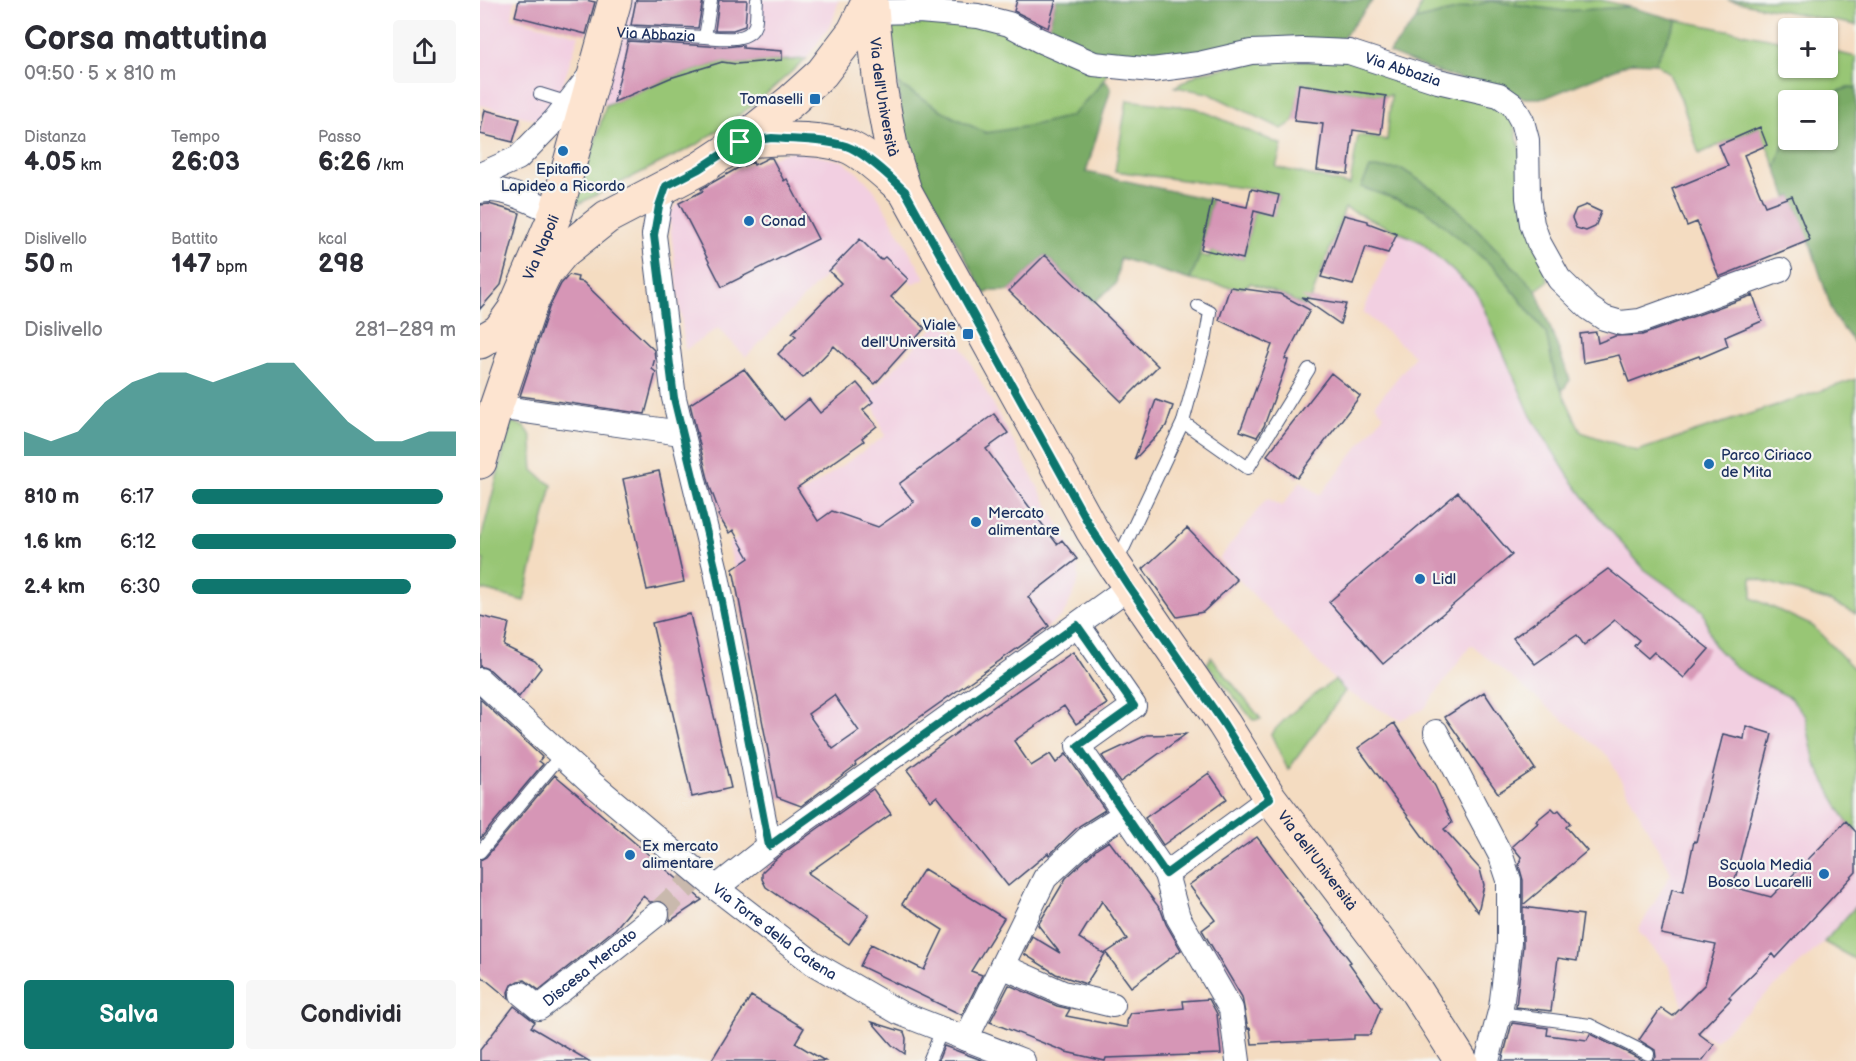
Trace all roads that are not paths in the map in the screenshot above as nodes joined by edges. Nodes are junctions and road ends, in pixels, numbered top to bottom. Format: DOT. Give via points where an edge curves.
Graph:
graph roads {
  1 [pos="615,0"];
  2 [pos="711,0"];
  3 [pos="757,0"];
  4 [pos="871,4"];
  5 [pos="705,37"];
  6 [pos="604,46"];
  7 [pos="540,94"];
  8 [pos="569,103"];
  9 [pos="740,142"];
  10 [pos="480,175"];
  11 [pos="666,186"];
  12 [pos="480,190"];
  13 [pos="905,191"];
  14 [pos="556,213"];
  15 [pos="607,218"];
  16 [pos="1780,270"];
  17 [pos="1198,306"];
  18 [pos="480,342"];
  19 [pos="480,365"];
  20 [pos="1310,369"];
  21 [pos="496,407"];
  22 [pos="1183,422"];
  23 [pos="681,433"];
  24 [pos="480,462"];
  25 [pos="1122,577"];
  26 [pos="1077,625"];
  27 [pos="480,680"];
  28 [pos="1436,732"];
  29 [pos="562,754"];
  30 [pos="1270,798"];
  31 [pos="1125,813"];
  32 [pos="769,846"];
  33 [pos="480,852"];
  34 [pos="1166,874"];
  35 [pos="716,888"];
  36 [pos="657,914"];
  37 [pos="1002,966"];
  38 [pos="522,994"];
  39 [pos="1113,1005"];
  40 [pos="1500,1013"];
  41 [pos="942,1030"];
  42 [pos="966,1039"];
  43 [pos="1650,1059"];
  44 [pos="929,1061"];
  45 [pos="1023,1061"];
  46 [pos="1238,1061"];
  47 [pos="1461,1061"];
  48 [pos="1487,1061"];
  1 -- 6 [label="street, Via Napoli"];
  2 -- 5 [label="lane, Via Abbazia"];
  3 -- 5 [label="lane, Via Abbazia" via="755,26 747,35 727,39"];
  4 -- 9 [label="street, Via Napoli" via="822,73"];
  4 -- 13 [label="street, Via dell'Università" via="891,147"];
  4 -- 16 [label="street, Via Abbazia" via="978,16 1009,24 1094,64 1152,70 1251,52 1349,52 1438,81 1499,95 1513,105 1522,121 1527,140 1528,198 1539,243 1559,279 1589,308 1621,323 1640,321"];
  5 -- 6 [label="lane, Via Abbazia"];
  6 -- 8 [label="street" via="585,83"];
  6 -- 14 [label="street, Via Napoli"];
  7 -- 8 [label="lane"];
  8 -- 10 [label="street" via="518,158"];
  9 -- 11 [label="street, Via Napoli"];
  9 -- 13 [label="street, Via dell'Università" via="772,138 848,147"];
  11 -- 15 [label="street, Via Napoli"];
  11 -- 23 [label="street" via="654,235"];
  12 -- 14 [label="street" via="522,198"];
  13 -- 25 [label="street, Via dell'Università" via="1092,530"];
  14 -- 15 [label="street" via="589,221"];
  14 -- 18 [label="street, Via Napoli" via="514,310 499,331"];
  15 -- 21 [label="street, Via Napoli" via="563,252 545,274"];
  17 -- 22 [label="lane" via="1210,312"];
  19 -- 21 [label="street" via="493,379"];
  20 -- 22 [label="lane" via="1248,468"];
  21 -- 23 [label="street"];
  21 -- 24 [label="street, Via Napoli"];
  22 -- 25 [label="lane"];
  23 -- 32 [label="street" via="716,571"];
  25 -- 26 [label="street"];
  25 -- 30 [label="street, Via dell'Università"];
  26 -- 31 [label="street" via="1134,706 1078,746"];
  26 -- 32 [label="street"];
  27 -- 29 [label="street, Via Torre della Catena"];
  28 -- 40 [label="street" via="1501,856 1509,880 1509,943"];
  29 -- 33 [label="lane"];
  29 -- 35 [label="street, Via Torre della Catena"];
  30 -- 34 [label="street"];
  30 -- 47 [label="street, Via dell'Università" via="1417,992"];
  31 -- 34 [label="street"];
  31 -- 37 [label="street" via="1089,837 1045,878"];
  32 -- 35 [label="street"];
  34 -- 46 [label="street" via="1178,916 1231,1009"];
  35 -- 41 [label="street, Via Torre della Catena" via="813,963 900,1014"];
  36 -- 38 [label="street, Discesa Mercato" via="539,1008"];
  37 -- 39 [label="street" via="1063,993"];
  37 -- 42 [label="street"];
  40 -- 43 [label="lane" via="1590,1025"];
  40 -- 48 [label="street"];
  41 -- 42 [label="street, Via Torre della Catena"];
  41 -- 44 [label="lane"];
  42 -- 45 [label="street, Via Torre della Catena"];
}
